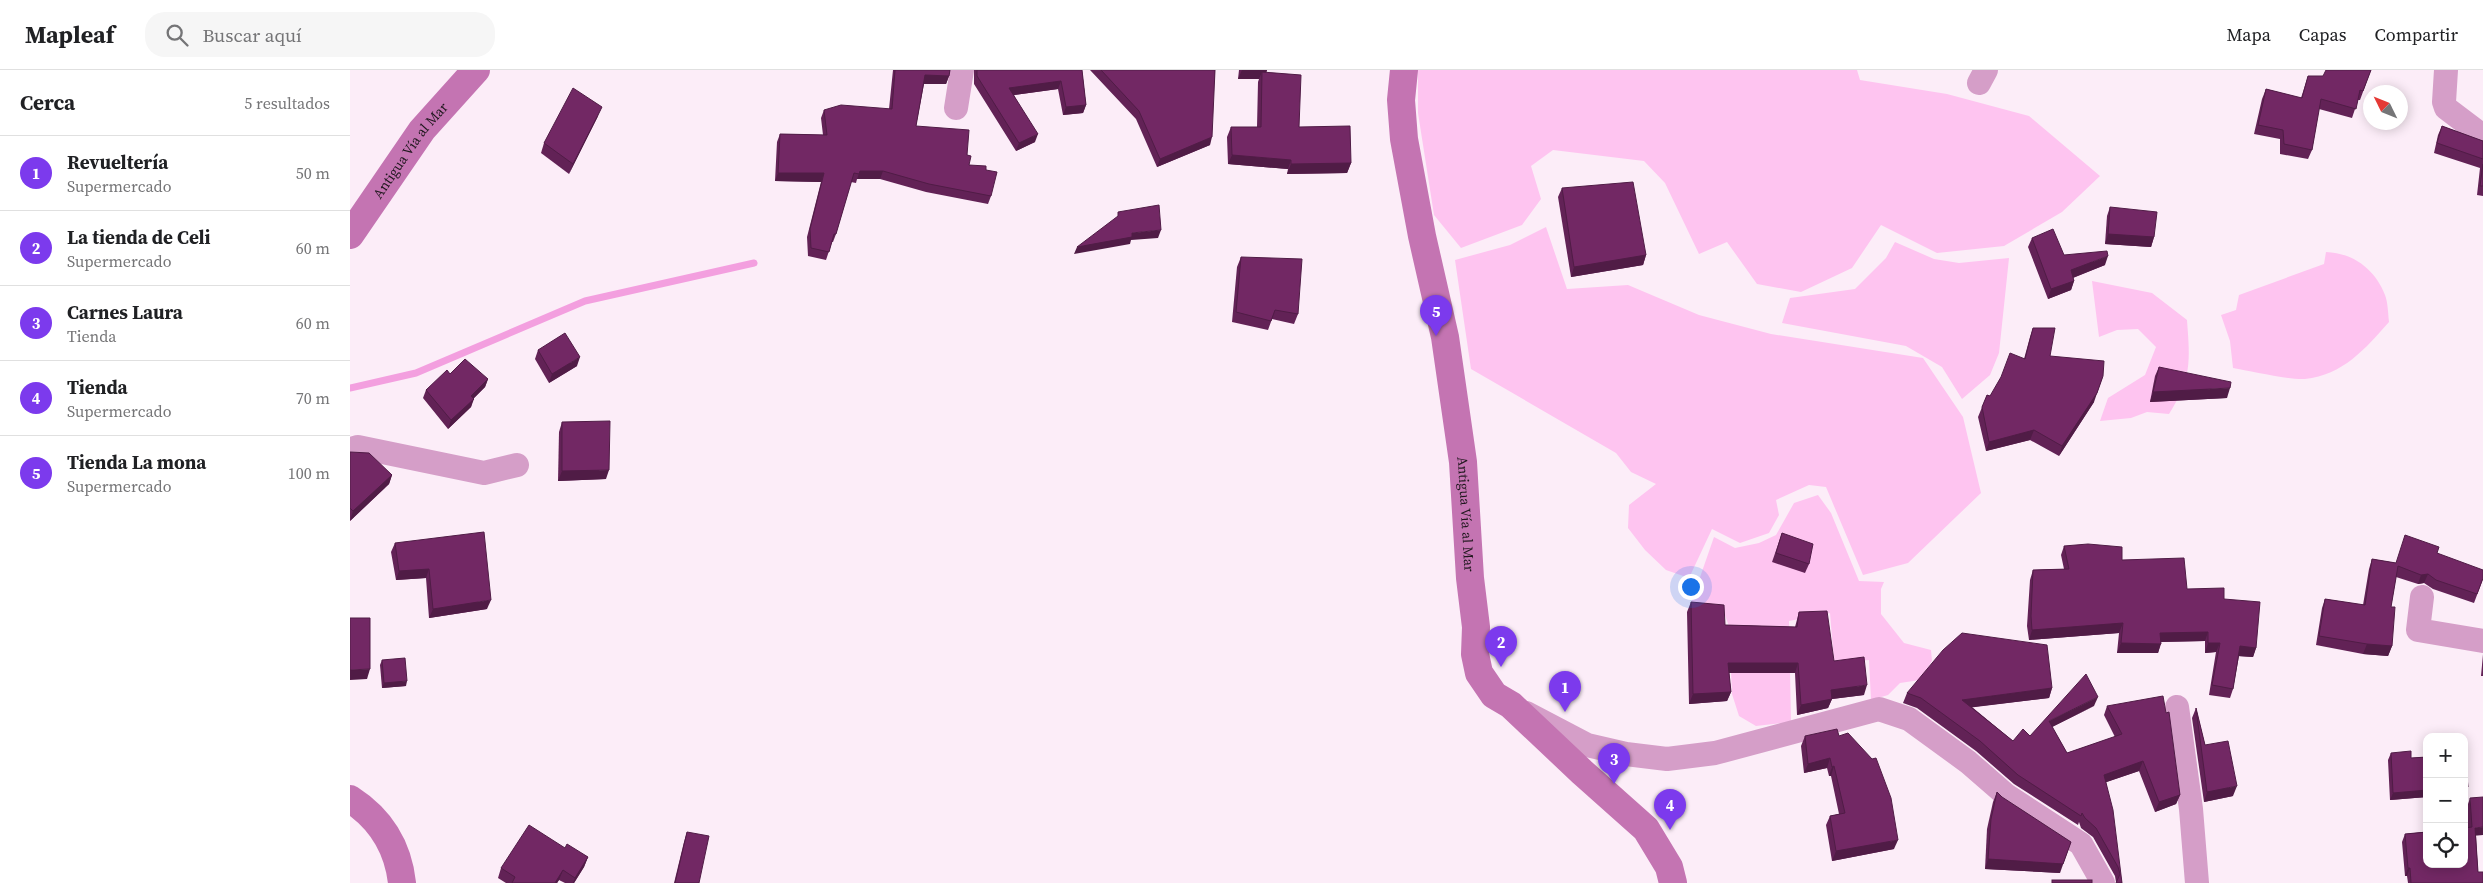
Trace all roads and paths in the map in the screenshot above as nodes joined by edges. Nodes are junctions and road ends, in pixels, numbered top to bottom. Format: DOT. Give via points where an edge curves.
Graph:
graph roads {
  1 [pos="476,70"];
  2 [pos="962,70"];
  3 [pos="1404,70"];
  4 [pos="2446,70"];
  5 [pos="956,108"];
  6 [pos="2483,136"];
  7 [pos="350,235"];
  8 [pos="350,449"];
  9 [pos="517,466"];
  10 [pos="2422,597"];
  11 [pos="2483,641"];
  12 [pos="1511,705"];
  13 [pos="2177,707"];
  14 [pos="350,799"];
  15 [pos="402,883"];
  16 [pos="1673,883"];
  17 [pos="2103,883"];
  18 [pos="2197,883"];
  1 -- 7 [label="main road, Antigua Vía al Mar" via="422,130"];
  2 -- 5 [label="street"];
  3 -- 12 [label="main road, Antigua Vía al Mar" via="1401,100 1404,139 1444,336 1463,462 1476,627 1475,654 1479,673 1494,695"];
  4 -- 6 [label="street" via="2446,108"];
  8 -- 9 [label="street" via="358,447 484,473"];
  10 -- 11 [label="street" via="2418,630"];
  12 -- 16 [label="main road, Antigua Vía al Mar" via="1646,829 1669,867"];
  12 -- 17 [label="street" via="1587,745 1667,759 1715,753 1879,709 1909,719 1968,762 2006,795 2082,844"];
  13 -- 18 [label="street"];
  14 -- 15 [label="main road" via="366,809 381,825 397,856"];
}
